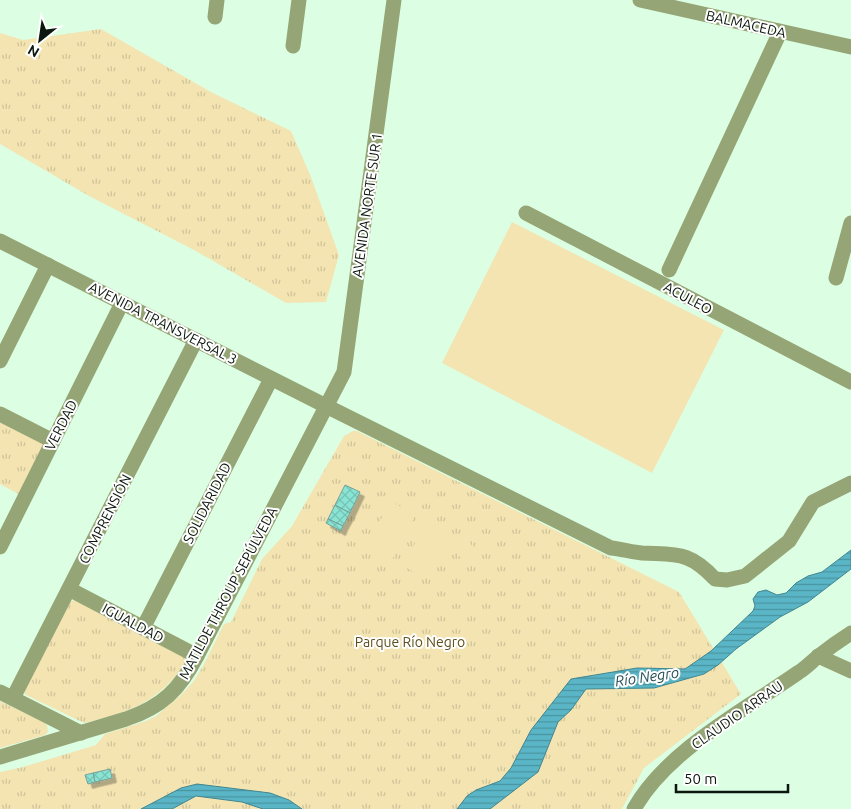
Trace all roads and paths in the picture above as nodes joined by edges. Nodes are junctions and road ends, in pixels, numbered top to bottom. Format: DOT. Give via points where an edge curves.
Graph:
graph roads {
  1 [pos="216,0"];
  2 [pos="299,0"];
  3 [pos="394,0"];
  4 [pos="640,0"];
  5 [pos="661,2"];
  6 [pos="215,17"];
  7 [pos="780,32"];
  8 [pos="293,46"];
  9 [pos="851,47"];
  10 [pos="526,213"];
  11 [pos="851,223"];
  12 [pos="0,240"];
  13 [pos="48,265"];
  14 [pos="669,270"];
  15 [pos="836,278"];
  16 [pos="122,303"];
  17 [pos="196,340"];
  18 [pos="0,361"];
  19 [pos="271,378"];
  20 [pos="851,382"];
  21 [pos="326,406"];
  22 [pos="0,414"];
  23 [pos="53,441"];
  24 [pos="851,484"];
  25 [pos="0,547"];
  26 [pos="69,589"];
  27 [pos="143,628"];
  28 [pos="851,633"];
  29 [pos="197,656"];
  30 [pos="818,656"];
  31 [pos="851,672"];
  32 [pos="7,695"];
  33 [pos="81,733"];
  34 [pos="0,757"];
  35 [pos="636,808"];
  1 -- 6 [label="street"];
  2 -- 8 [label="street"];
  3 -- 21 [label="street, AVENIDA NORTE SUR 1" via="344,372"];
  4 -- 5 [label="street, BALMACEDA"];
  5 -- 7 [label="street, BALMACEDA"];
  7 -- 9 [label="street, BALMACEDA"];
  7 -- 14 [label="street"];
  10 -- 20 [label="street, ACULEO"];
  11 -- 15 [label="street"];
  12 -- 13 [label="street, AVENIDA TRANSVERSAL 3"];
  13 -- 16 [label="street, AVENIDA TRANSVERSAL 3"];
  13 -- 18 [label="street"];
  16 -- 17 [label="street, AVENIDA TRANSVERSAL 3"];
  16 -- 23 [label="street, VERDAD"];
  17 -- 19 [label="street, AVENIDA TRANSVERSAL 3"];
  17 -- 26 [label="street, COMPRENSIÓN"];
  19 -- 21 [label="street, AVENIDA TRANSVERSAL 3"];
  19 -- 27 [label="street, SOLIDARIDAD"];
  21 -- 24 [label="street, AVENIDA TRANSVERSAL 3" via="611,548 684,556 702,566 715,579 745,576 789,541 813,502"];
  21 -- 29 [label="street, MATILDE THROUP SEPÚLVEDA"];
  22 -- 23 [label="street"];
  23 -- 25 [label="street, VERDAD"];
  26 -- 27 [label="street, IGUALDAD"];
  26 -- 32 [label="street, COMPRENSIÓN"];
  27 -- 29 [label="street, IGUALDAD"];
  28 -- 30 [label="street, CLAUDIO ARRAU"];
  29 -- 33 [label="street, MATILDE THROUP SEPÚLVEDA" via="182,682 160,703 136,716"];
  30 -- 31 [label="street"];
  30 -- 35 [label="street, CLAUDIO ARRAU" via="673,762 651,783"];
  32 -- 33 [label="street"];
  33 -- 34 [label="street, MATILDE THROUP SEPÚLVEDA"];
}
